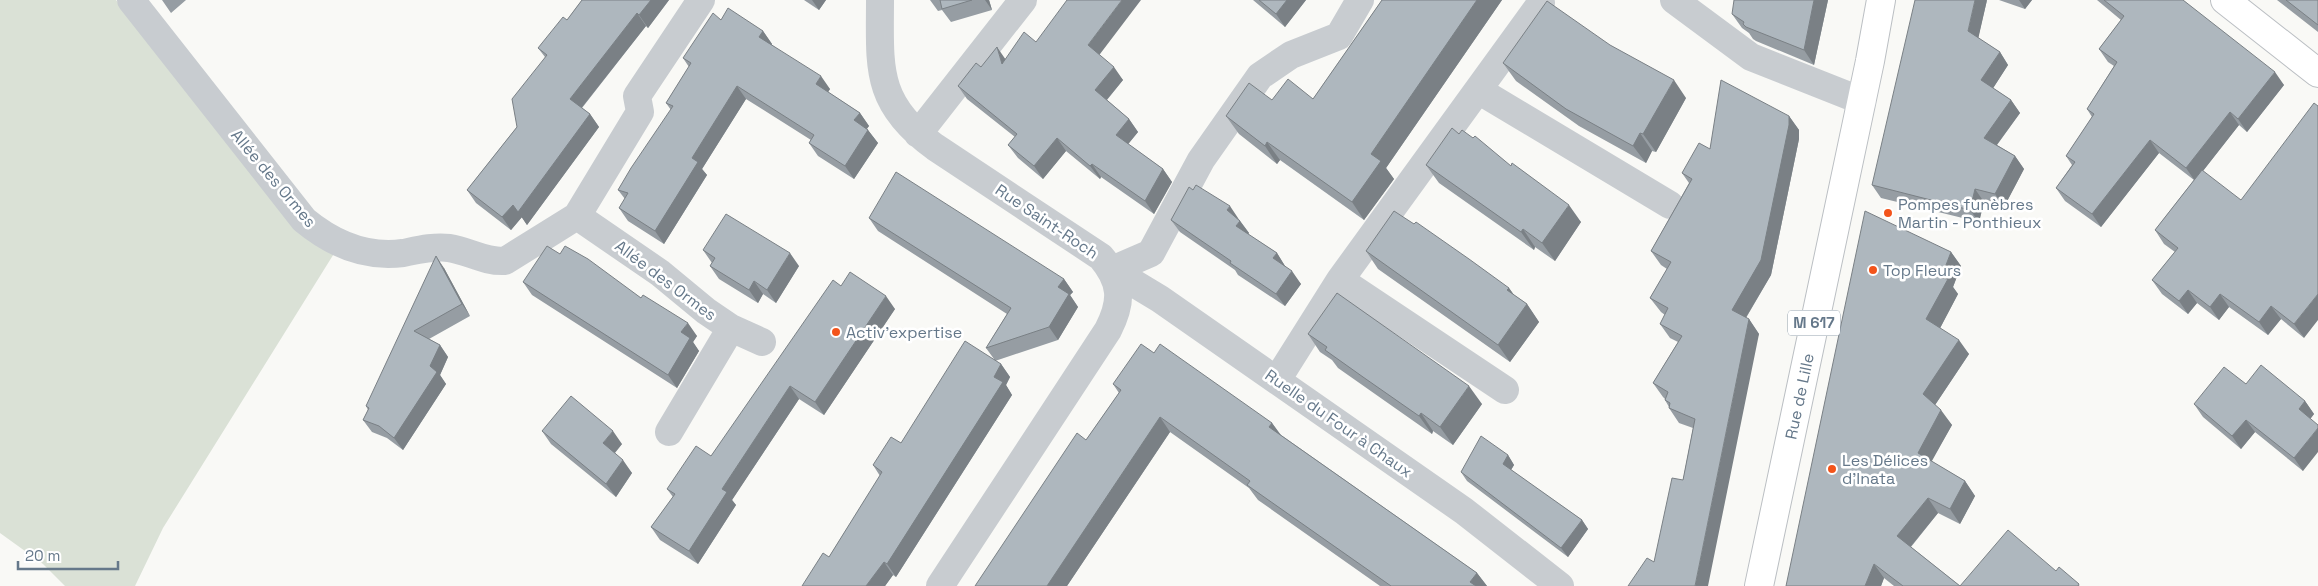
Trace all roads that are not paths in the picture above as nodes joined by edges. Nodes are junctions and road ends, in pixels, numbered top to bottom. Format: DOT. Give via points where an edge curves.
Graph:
graph roads {
  1 [pos="131,0"];
  2 [pos="701,0"];
  3 [pos="880,0"];
  4 [pos="1023,0"];
  5 [pos="1360,0"];
  6 [pos="1674,0"];
  7 [pos="1881,0"];
  8 [pos="1891,0"];
  9 [pos="2225,0"];
  10 [pos="1541,3"];
  11 [pos="1870,61"];
  12 [pos="2318,73"];
  13 [pos="1478,90"];
  14 [pos="1862,101"];
  15 [pos="918,134"];
  16 [pos="1670,205"];
  17 [pos="577,216"];
  18 [pos="1112,270"];
  19 [pos="1340,280"];
  20 [pos="732,328"];
  21 [pos="762,342"];
  22 [pos="1277,380"];
  23 [pos="1505,390"];
  24 [pos="669,432"];
  25 [pos="940,586"];
  26 [pos="1560,586"];
  27 [pos="1759,586"];
  1 -- 17 [label="street, Allée des Ormes" via="304,220 342,246 380,254 450,248 485,260 504,261"];
  2 -- 17 [label="street, Allée des Ormes" via="637,96 640,112"];
  3 -- 15 [label="street, Rue Saint-Roch" via="881,75 896,109"];
  4 -- 15 [label="street"];
  5 -- 18 [label="street" via="1338,36 1291,55 1260,76 1201,160 1151,253"];
  6 -- 14 [label="street" via="1751,57"];
  7 -- 11 [label="main road, Rue de Lille / M 617"];
  8 -- 11 [label="main road, Rue de Lille / M 617"];
  9 -- 12 [label="main road"];
  10 -- 13 [label="street"];
  11 -- 14 [label="main road, Rue de Lille / M 617"];
  13 -- 16 [label="street"];
  13 -- 19 [label="street"];
  14 -- 27 [label="main road, Rue de Lille / M 617"];
  15 -- 18 [label="street, Rue Saint-Roch" via="1089,247"];
  17 -- 20 [label="street, Allée des Ormes" via="660,272 706,311"];
  18 -- 22 [label="street, Ruelle du Four à Chaux"];
  18 -- 25 [label="street, Rue Saint-Roch" via="1119,298 1108,330"];
  19 -- 22 [label="street"];
  19 -- 23 [label="street"];
  20 -- 21 [label="street, Allée des Ormes"];
  20 -- 24 [label="street, Allée des Ormes"];
  22 -- 26 [label="street, Ruelle du Four à Chaux" via="1494,533"];
}
